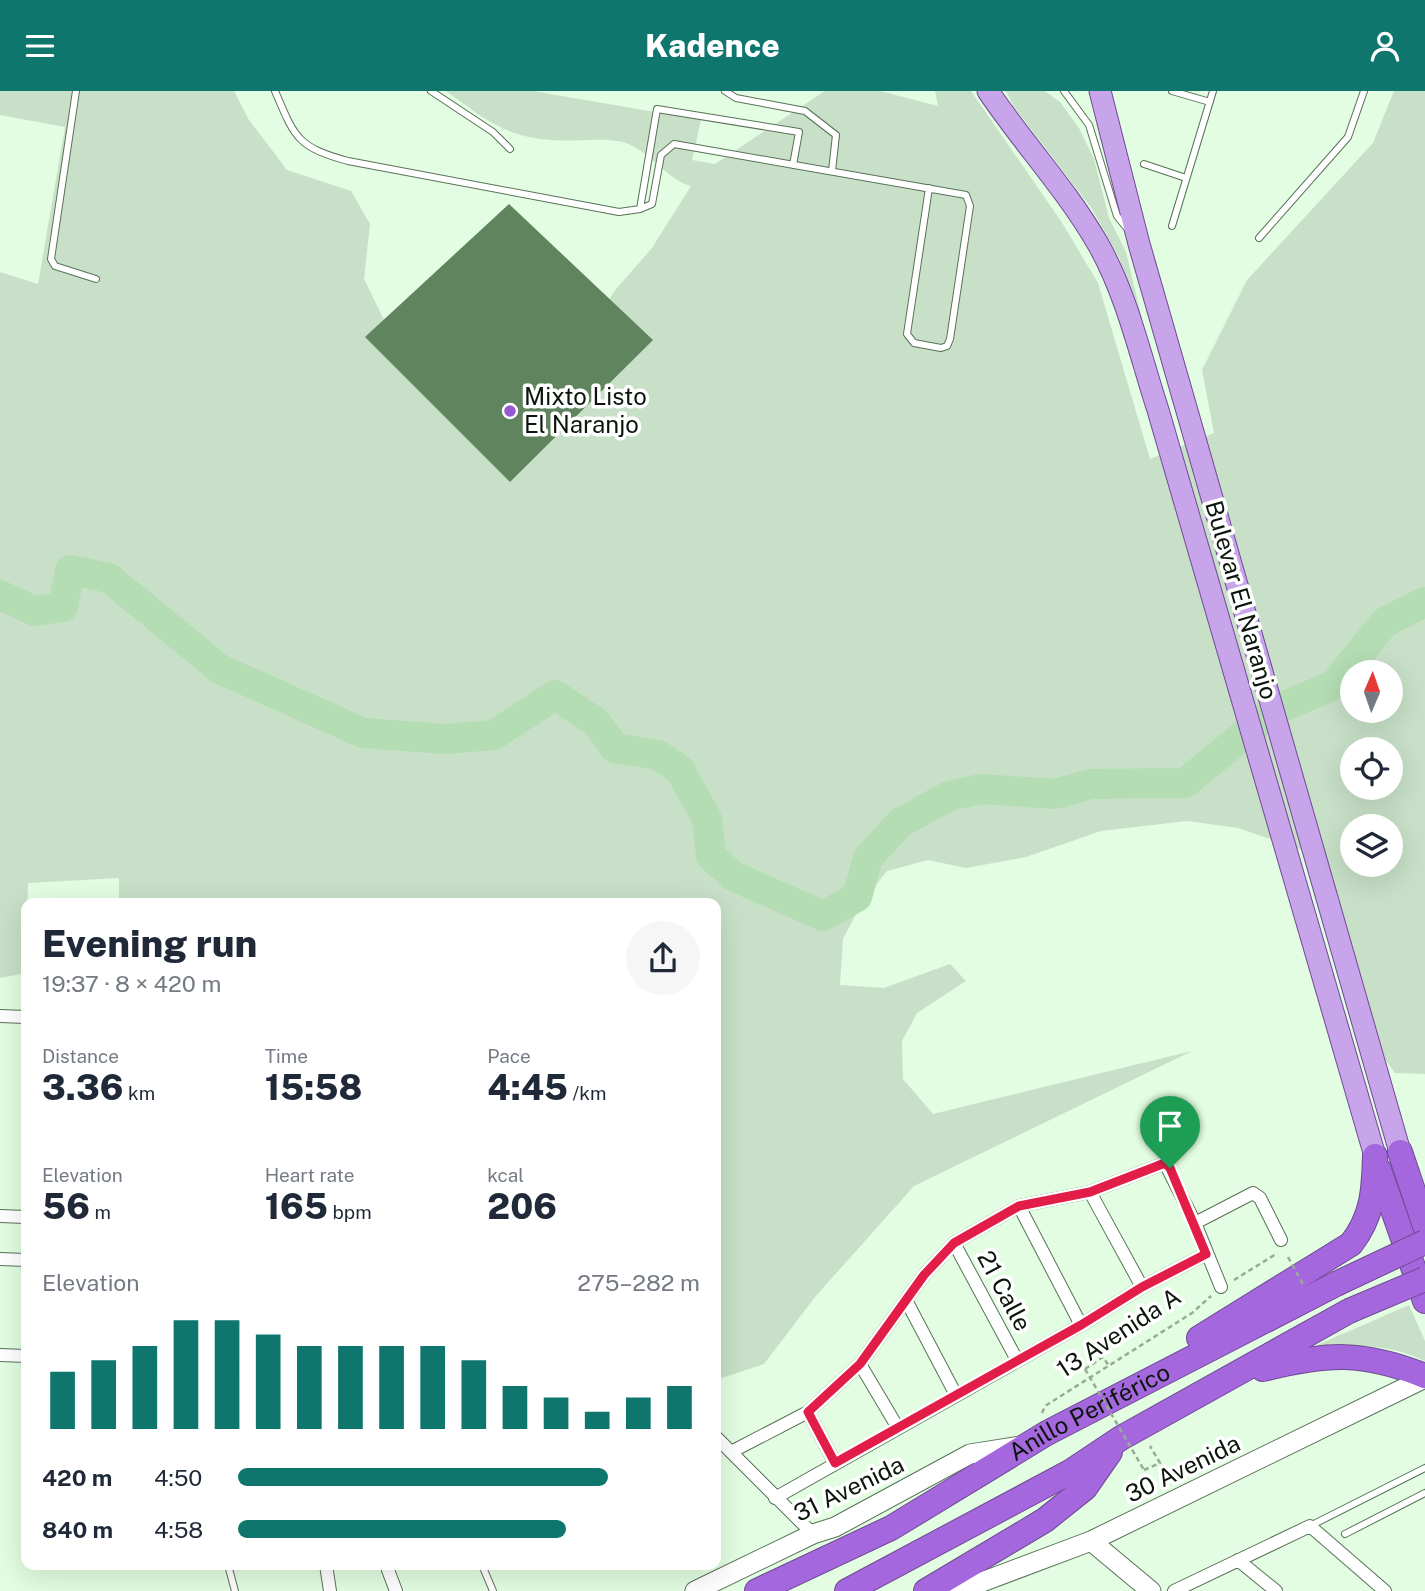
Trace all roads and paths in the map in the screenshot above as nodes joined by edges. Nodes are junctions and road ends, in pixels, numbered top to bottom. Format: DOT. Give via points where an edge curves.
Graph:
graph roads {
  1 [pos="76,91"];
  2 [pos="275,91"];
  3 [pos="431,91"];
  4 [pos="725,91"];
  5 [pos="988,91"];
  6 [pos="1064,91"];
  7 [pos="1100,91"];
  8 [pos="1172,91"];
  9 [pos="1213,91"];
  10 [pos="1364,91"];
  11 [pos="1210,102"];
  12 [pos="510,149"];
  13 [pos="1144,164"];
  14 [pos="793,165"];
  15 [pos="832,171"];
  16 [pos="1186,178"];
  17 [pos="929,188"];
  18 [pos="640,209"];
  19 [pos="1172,226"];
  20 [pos="1259,239"];
  21 [pos="1139,244"];
  22 [pos="96,279"];
  23 [pos="0,1016"];
  24 [pos="21,1017"];
  25 [pos="1372,1144"];
  26 [pos="1400,1152"];
  27 [pos="1425,1176"];
  28 [pos="1090,1192"];
  29 [pos="1019,1206"];
  30 [pos="0,1216"];
  31 [pos="21,1217"];
  32 [pos="1195,1223"];
  33 [pos="1425,1226"];
  34 [pos="1425,1242"];
  35 [pos="954,1243"];
  36 [pos="1284,1251"];
  37 [pos="1206,1254"];
  38 [pos="0,1259"];
  39 [pos="21,1260"];
  40 [pos="1425,1279"];
  41 [pos="1303,1284"];
  42 [pos="1142,1287"];
  43 [pos="1221,1287"];
  44 [pos="1425,1301"];
  45 [pos="907,1302"];
  46 [pos="1081,1325"];
  47 [pos="0,1355"];
  48 [pos="21,1356"];
  49 [pos="1017,1360"];
  50 [pos="860,1364"];
  51 [pos="1109,1366"];
  52 [pos="1232,1377"];
  53 [pos="1425,1377"];
  54 [pos="956,1395"];
  55 [pos="1108,1401"];
  56 [pos="808,1412"];
  57 [pos="898,1428"];
  58 [pos="1121,1438"];
  59 [pos="721,1442"];
  60 [pos="1028,1444"];
  61 [pos="731,1452"];
  62 [pos="835,1463"];
  63 [pos="1160,1463"];
  64 [pos="1425,1468"];
  65 [pos="1425,1493"];
  66 [pos="775,1498"];
  67 [pos="1308,1526"];
  68 [pos="813,1534"];
  69 [pos="1345,1534"];
  70 [pos="1091,1541"];
  71 [pos="1238,1560"];
  72 [pos="229,1570"];
  73 [pos="327,1570"];
  74 [pos="388,1570"];
  75 [pos="484,1570"];
  76 [pos="235,1591"];
  77 [pos="331,1591"];
  78 [pos="396,1591"];
  79 [pos="493,1591"];
  80 [pos="695,1591"];
  81 [pos="757,1591"];
  82 [pos="847,1591"];
  83 [pos="926,1591"];
  84 [pos="958,1591"];
  85 [pos="1152,1591"];
  86 [pos="1174,1591"];
  87 [pos="1276,1591"];
  88 [pos="1385,1591"];
  1 -- 22 [label="lane" via="51,259 55,266"];
  2 -- 18 [label="lane" via="292,132 314,152 619,212"];
  3 -- 12 [label="lane" via="493,132"];
  4 -- 15 [label="lane" via="736,98 805,111 816,119 836,135"];
  5 -- 25 [label="main road, Bulevar El Naranjo" via="1097,243 1119,290"];
  6 -- 21 [label="lane" via="1089,125 1117,216"];
  7 -- 21 [label="main road, Bulevar El Naranjo"];
  8 -- 11 [label="lane"];
  9 -- 11 [label="lane"];
  10 -- 20 [label="lane" via="1348,137"];
  11 -- 16 [label="lane"];
  13 -- 16 [label="lane"];
  14 -- 15 [label="lane"];
  14 -- 18 [label="lane" via="674,144 661,155 652,204"];
  14 -- 18 [label="lane" via="799,132 657,109"];
  15 -- 17 [label="lane"];
  16 -- 19 [label="lane"];
  17 -- 17 [label="lane" via="966,195 970,206 950,339 941,348 914,344 907,334"];
  21 -- 26 [label="main road, Bulevar El Naranjo"];
  23 -- 24 [label="street"];
  25 -- 44 [label="highway"];
  25 -- 55 [label="highway" via="1372,1204 1351,1244 1166,1358"];
  26 -- 27 [label="highway"];
  26 -- 33 [label="highway"];
  28 -- 29 [label="street"];
  28 -- 32 [label="street" via="1165,1163"];
  28 -- 42 [label="street"];
  29 -- 35 [label="street"];
  29 -- 46 [label="street"];
  30 -- 31 [label="street"];
  32 -- 36 [label="street" via="1256,1194"];
  32 -- 37 [label="street"];
  34 -- 55 [label="highway, Anillo Periférico, bridge"];
  35 -- 45 [label="street" via="924,1275"];
  35 -- 49 [label="street, 21 Calle"];
  36 -- 41 [label="path, bridge"];
  36 -- 43 [label="path, 13 Avenida A"];
  37 -- 42 [label="street, 13 Avenida A"];
  37 -- 43 [label="street"];
  38 -- 39 [label="street"];
  40 -- 52 [label="highway, Anillo Periférico, bridge" via="1349,1311"];
  42 -- 46 [label="street, 13 Avenida A"];
  43 -- 51 [label="path, 13 Avenida A" via="1192,1313"];
  45 -- 50 [label="street"];
  45 -- 54 [label="street"];
  46 -- 49 [label="street, 13 Avenida A"];
  47 -- 48 [label="street"];
  49 -- 54 [label="street, 13 Avenida A"];
  50 -- 56 [label="street"];
  50 -- 57 [label="street"];
  51 -- 60 [label="path, 13 Avenida A" via="1045,1406"];
  51 -- 63 [label="path, bridge" via="1103,1357 1085,1369 1144,1470"];
  52 -- 53 [label="highway" via="1300,1360 1351,1355 1398,1365"];
  52 -- 58 [label="highway, Anillo Periférico"];
  53 -- 70 [label="street, 30 Avenida"];
  54 -- 57 [label="street, 13 Avenida A"];
  55 -- 60 [label="highway, Anillo Periférico"];
  56 -- 61 [label="street"];
  56 -- 62 [label="street"];
  57 -- 62 [label="street, 13 Avenida A"];
  58 -- 82 [label="highway, Anillo Periférico" via="1070,1472"];
  58 -- 83 [label="highway" via="1085,1487 1045,1520"];
  59 -- 61 [label="street"];
  60 -- 68 [label="street, 31 Avenida" via="970,1454 835,1527"];
  60 -- 81 [label="highway, Anillo Periférico" via="891,1528"];
  61 -- 66 [label="street"];
  62 -- 66 [label="street, 13 Avenida A"];
  64 -- 67 [label="lane"];
  65 -- 69 [label="lane"];
  66 -- 68 [label="street"];
  67 -- 71 [label="street"];
  67 -- 88 [label="street"];
  68 -- 80 [label="street, 31 Avenida"];
  70 -- 84 [label="street, 30 Avenida"];
  70 -- 85 [label="street"];
  71 -- 86 [label="street"];
  71 -- 87 [label="street"];
  72 -- 76 [label="lane"];
  73 -- 77 [label="street"];
  74 -- 78 [label="street"];
  75 -- 79 [label="lane"];
}
